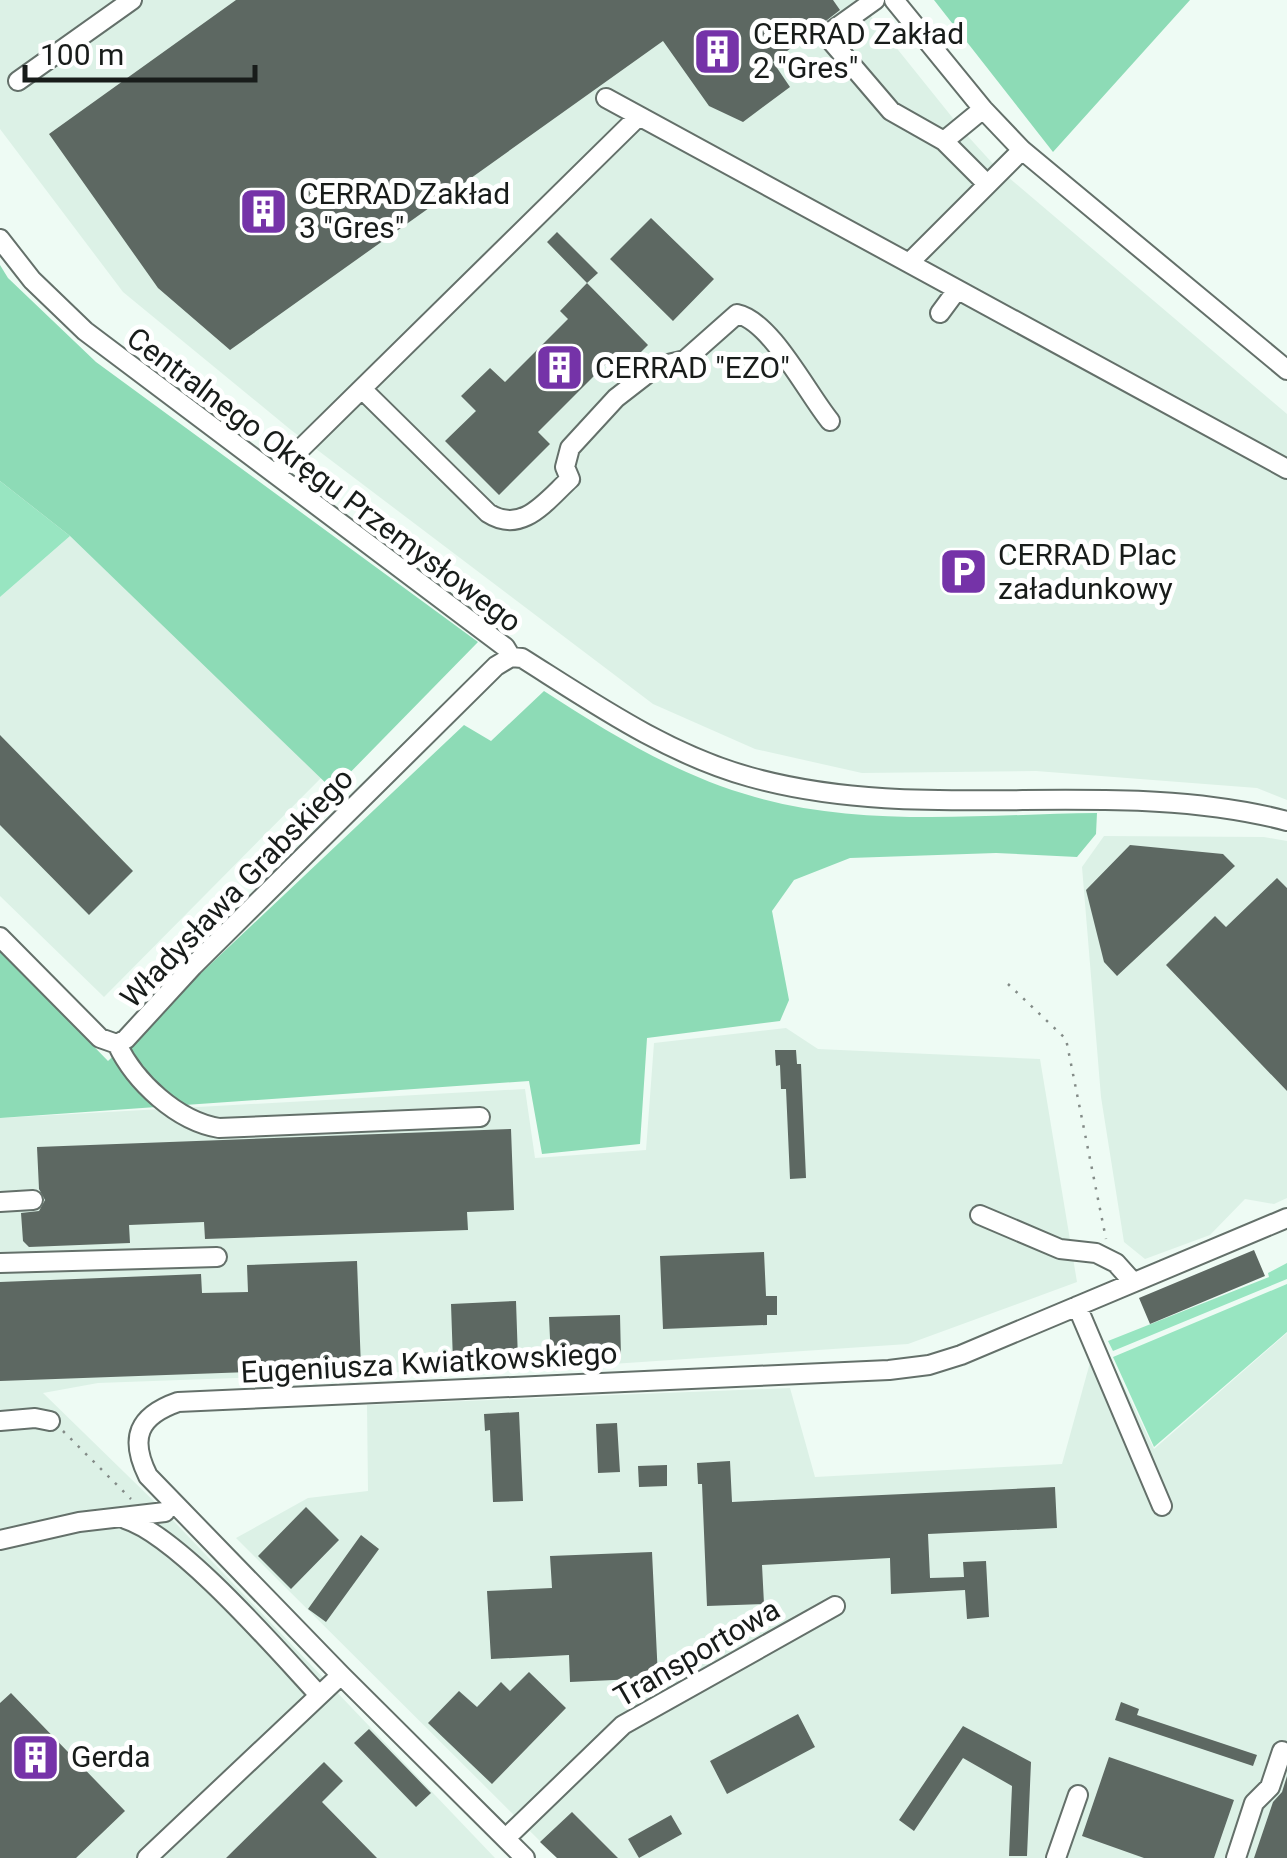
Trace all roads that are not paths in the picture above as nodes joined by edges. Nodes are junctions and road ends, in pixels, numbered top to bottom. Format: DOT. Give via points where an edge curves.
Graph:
graph roads {
  1 [pos="132,0"];
  2 [pos="874,0"];
  3 [pos="894,0"];
  4 [pos="18,80"];
  5 [pos="606,98"];
  6 [pos="983,109"];
  7 [pos="639,116"];
  8 [pos="944,141"];
  9 [pos="1022,150"];
  10 [pos="986,183"];
  11 [pos="0,240"];
  12 [pos="908,263"];
  13 [pos="957,290"];
  14 [pos="940,313"];
  15 [pos="1287,370"];
  16 [pos="362,390"];
  17 [pos="830,421"];
  18 [pos="1287,470"];
  19 [pos="275,474"];
  20 [pos="511,658"];
  21 [pos="1287,821"];
  22 [pos="0,936"];
  23 [pos="117,1044"];
  24 [pos="480,1118"];
  25 [pos="33,1200"];
  26 [pos="0,1202"];
  27 [pos="980,1215"];
  28 [pos="1287,1218"];
  29 [pos="217,1257"];
  30 [pos="0,1264"];
  31 [pos="1134,1282"];
  32 [pos="1077,1306"];
  33 [pos="50,1418"];
  34 [pos="0,1421"];
  35 [pos="1162,1506"];
  36 [pos="166,1512"];
  37 [pos="131,1516"];
  38 [pos="1,1542"];
  39 [pos="835,1606"];
  40 [pos="340,1675"];
  41 [pos="319,1695"];
  42 [pos="1282,1751"];
  43 [pos="1078,1795"];
  44 [pos="506,1838"];
  45 [pos="520,1856"];
  46 [pos="147,1858"];
  47 [pos="1056,1858"];
  48 [pos="1236,1858"];
  1 -- 4 [label="street"];
  2 -- 8 [label="street" via="826,35 891,111"];
  3 -- 6 [label="street"];
  5 -- 7 [label="street"];
  6 -- 8 [label="street"];
  6 -- 9 [label="street"];
  7 -- 12 [label="street"];
  7 -- 16 [label="street"];
  8 -- 10 [label="street"];
  9 -- 10 [label="street"];
  9 -- 15 [label="street"];
  10 -- 12 [label="street"];
  11 -- 19 [label="street, Centralnego Okręgu Przemysłowego" via="85,331"];
  12 -- 13 [label="street"];
  13 -- 14 [label="street"];
  13 -- 18 [label="street"];
  16 -- 17 [label="street" via="488,513 510,522 529,517 570,479 570,448 616,398 656,367 686,360 737,314 779,347"];
  16 -- 19 [label="street"];
  19 -- 20 [label="street, Centralnego Okręgu Przemysłowego"];
  20 -- 21 [label="street, Centralnego Okręgu Przemysłowego" via="522,658 667,745 769,782 933,799 1162,803"];
  20 -- 23 [label="street, Władysława Grabskiego"];
  22 -- 23 [label="street, Władysława Grabskiego" via="100,1038"];
  23 -- 24 [label="street" via="148,1086 201,1125"];
  25 -- 26 [label="street"];
  27 -- 31 [label="street" via="1060,1249 1096,1254"];
  28 -- 31 [label="street, Eugeniusza Kwiatkowskiego"];
  29 -- 30 [label="street"];
  31 -- 32 [label="street, Eugeniusza Kwiatkowskiego"];
  32 -- 35 [label="street"];
  32 -- 40 [label="street, Eugeniusza Kwiatkowskiego" via="961,1355 889,1370 178,1402 158,1409 143,1423 138,1440 148,1476"];
  33 -- 34 [label="street"];
  36 -- 37 [label="street"];
  37 -- 38 [label="street"];
  37 -- 41 [label="street" via="201,1574"];
  39 -- 44 [label="street, Transportowa" via="623,1725"];
  40 -- 41 [label="street"];
  40 -- 44 [label="street, Eugeniusza Kwiatkowskiego"];
  41 -- 46 [label="street"];
  42 -- 48 [label="street" via="1270,1787 1254,1803"];
  43 -- 47 [label="street"];
  44 -- 45 [label="street, Eugeniusza Kwiatkowskiego"];
}
